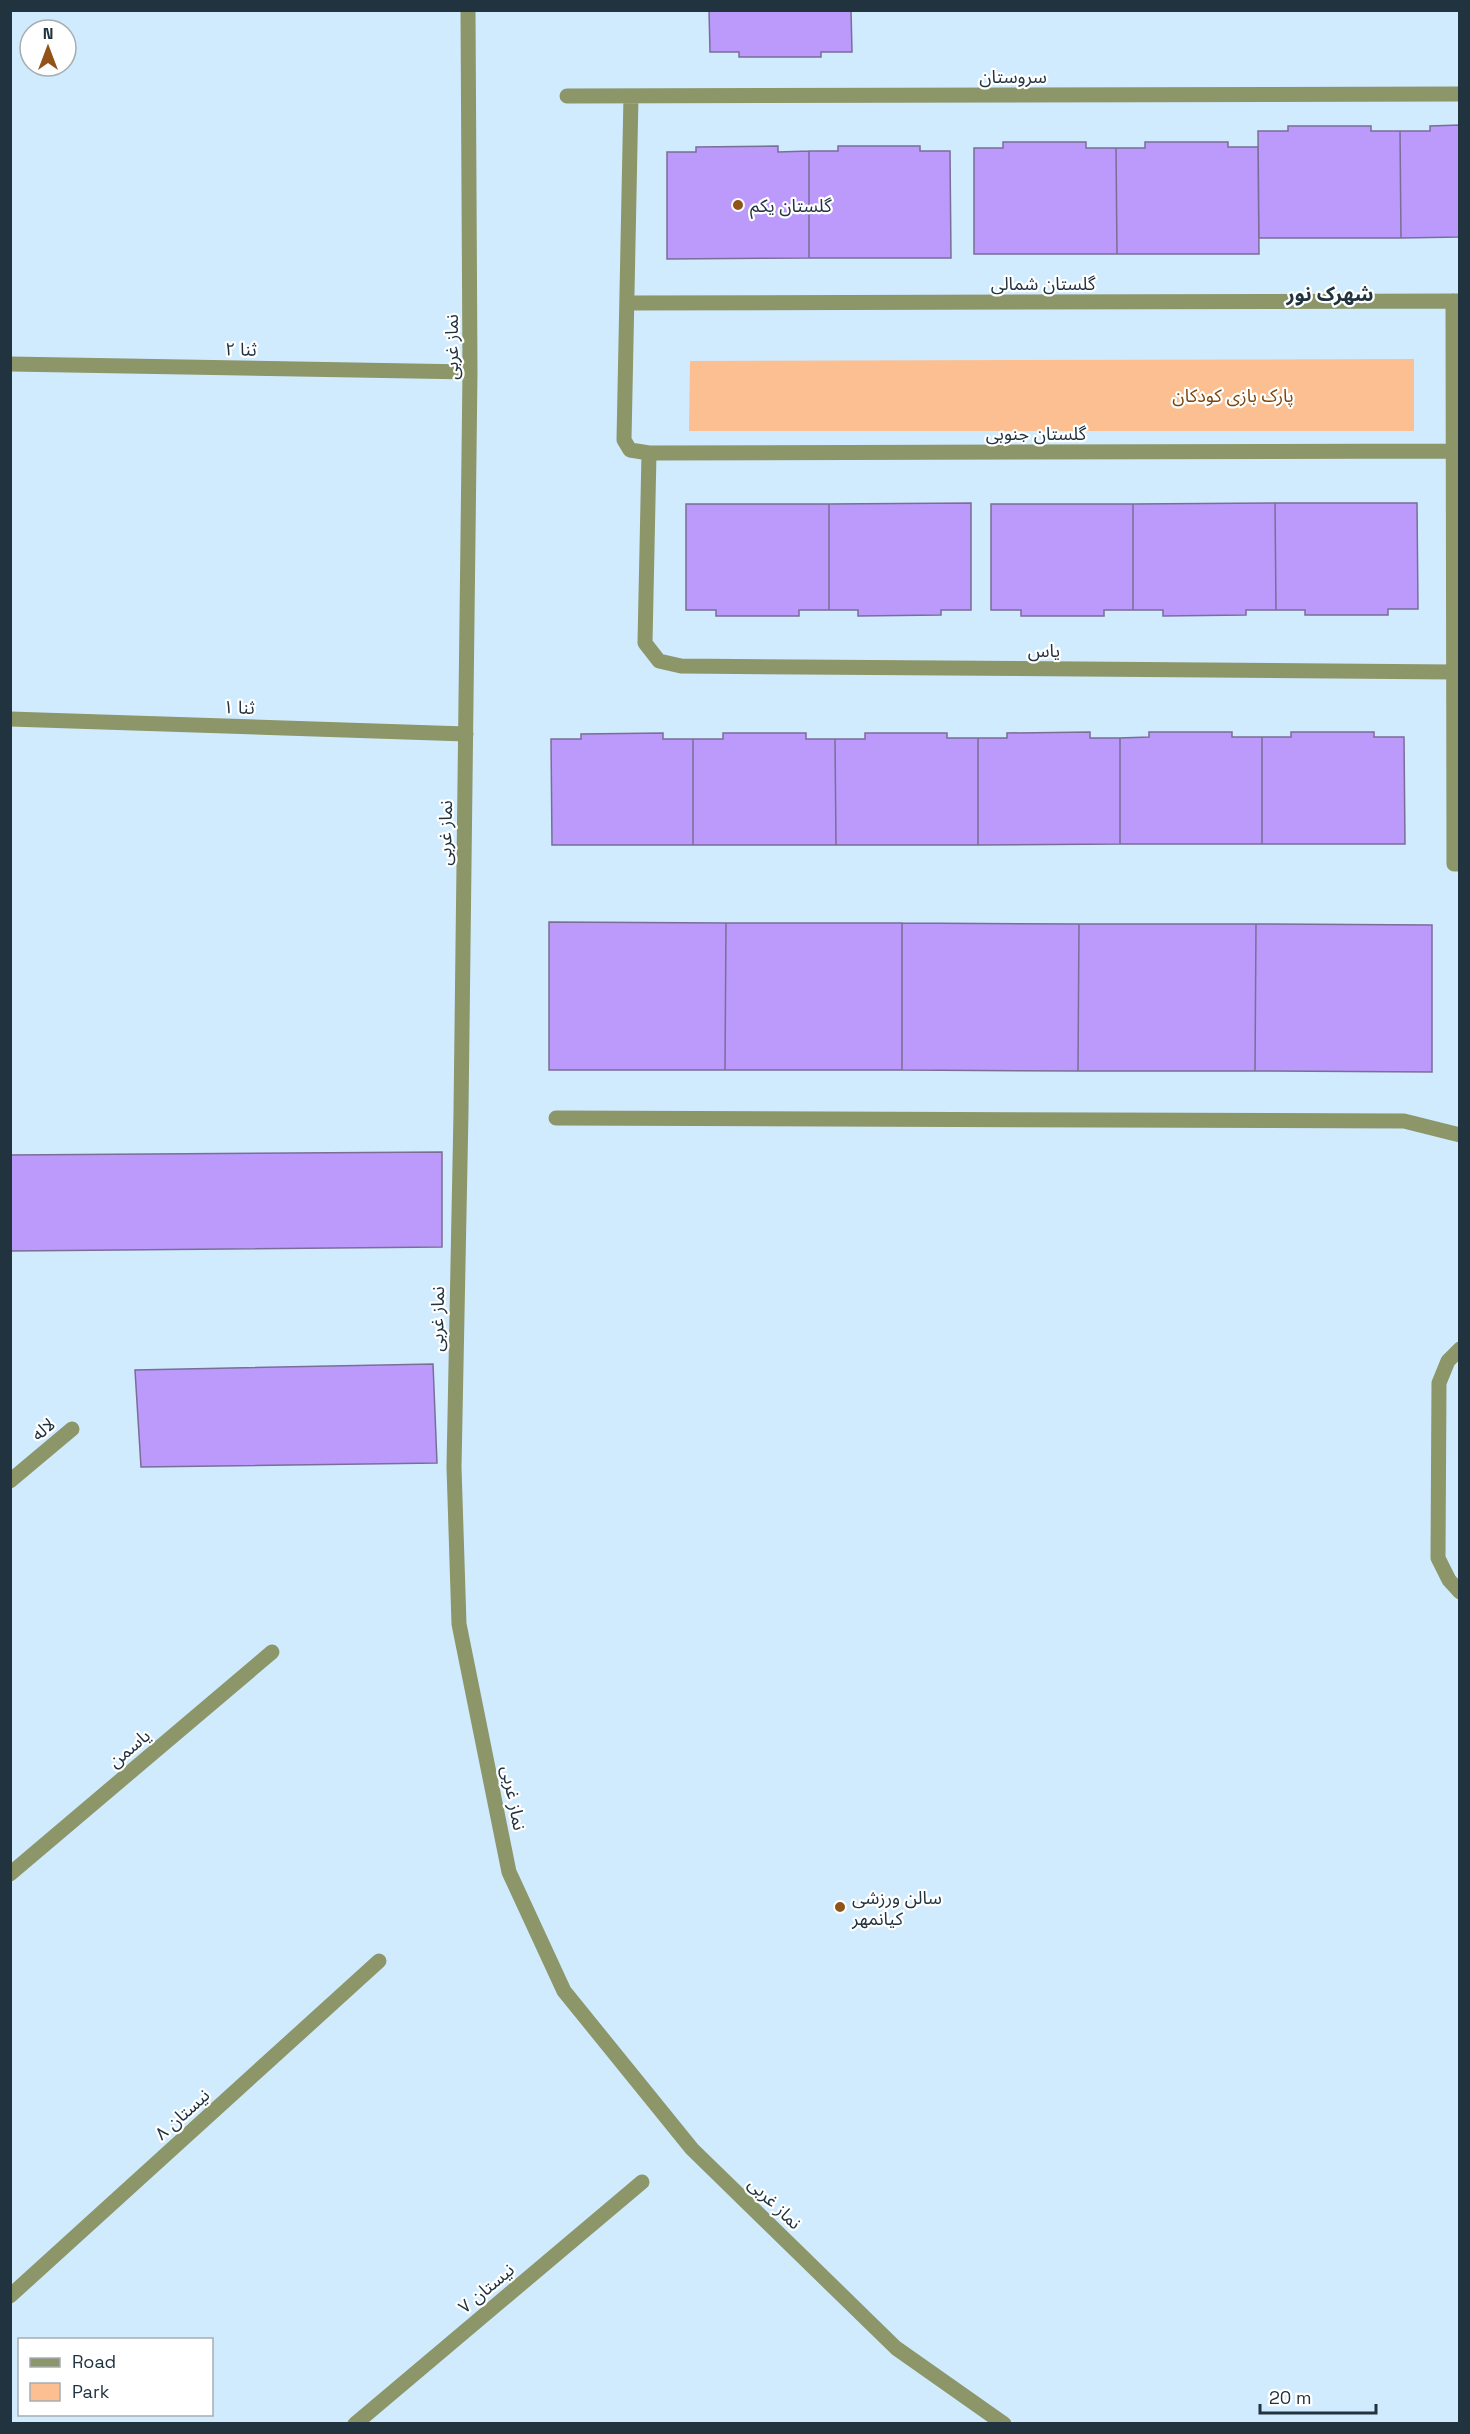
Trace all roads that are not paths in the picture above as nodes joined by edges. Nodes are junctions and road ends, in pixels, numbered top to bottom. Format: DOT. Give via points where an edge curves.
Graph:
graph roads {
  1 [pos="468,10"];
  2 [pos="1460,94"];
  3 [pos="567,96"];
  4 [pos="631,96"];
  5 [pos="1456,301"];
  6 [pos="627,303"];
  7 [pos="10,364"];
  8 [pos="470,372"];
  9 [pos="1454,452"];
  10 [pos="649,453"];
  11 [pos="1457,513"];
  12 [pos="1454,672"];
  13 [pos="10,719"];
  14 [pos="466,734"];
  15 [pos="1460,864"];
  16 [pos="556,1118"];
  17 [pos="1460,1135"];
  18 [pos="1460,1349"];
  19 [pos="72,1430"];
  20 [pos="10,1481"];
  21 [pos="1460,1592"];
  22 [pos="272,1652"];
  23 [pos="10,1874"];
  24 [pos="379,1961"];
  25 [pos="642,2181"];
  26 [pos="10,2296"];
  27 [pos="355,2424"];
  28 [pos="1004,2424"];
  1 -- 8 [label="street, نماز غربی"];
  2 -- 4 [label="street, سروستان"];
  3 -- 4 [label="street, سروستان"];
  4 -- 6 [label="street"];
  5 -- 6 [label="street, گلستان شمالی"];
  5 -- 9 [label="street"];
  6 -- 10 [label="street, گلستان جنوبی" via="624,441 630,450"];
  7 -- 8 [label="street, ثنا ۲"];
  8 -- 14 [label="street, نماز غربی"];
  9 -- 10 [label="street, گلستان جنوبی"];
  9 -- 11 [label="street"];
  10 -- 12 [label="street, یاس" via="645,643 659,661 681,666"];
  11 -- 12 [label="street"];
  12 -- 15 [label="street" via="1455,864"];
  13 -- 14 [label="street, ثنا ۱"];
  14 -- 28 [label="street, نماز غربی" via="454,1467 458,1613 509,1872 564,1991 692,2149 896,2348"];
  16 -- 17 [label="street" via="1404,1121"];
  18 -- 21 [label="street" via="1448,1361 1439,1383 1438,1558"];
  19 -- 20 [label="street, لاله"];
  22 -- 23 [label="street, یاسمن"];
  24 -- 26 [label="street, نیستان ۸"];
  25 -- 27 [label="street, نیستان ۷"];
}
